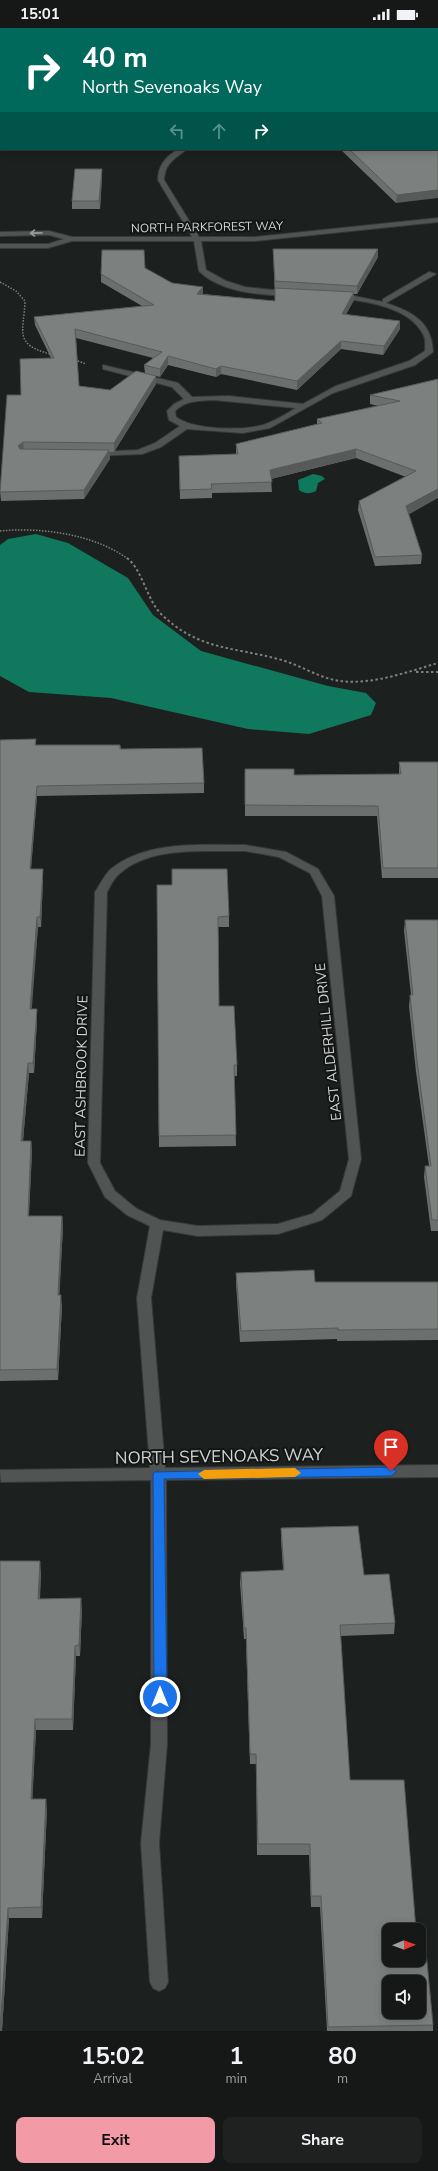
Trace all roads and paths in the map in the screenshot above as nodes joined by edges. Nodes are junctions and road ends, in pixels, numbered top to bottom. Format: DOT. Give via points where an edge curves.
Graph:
graph roads {
  1 [pos="182,150"];
  2 [pos="438,220"];
  3 [pos="0,234"];
  4 [pos="72,240"];
  5 [pos="197,240"];
  6 [pos="0,246"];
  7 [pos="432,274"];
  8 [pos="0,282"];
  9 [pos="300,294"];
  10 [pos="330,296"];
  11 [pos="386,301"];
  12 [pos="431,324"];
  13 [pos="436,332"];
  14 [pos="437,341"];
  15 [pos="55,355"];
  16 [pos="74,360"];
  17 [pos="86,364"];
  18 [pos="106,367"];
  19 [pos="190,400"];
  20 [pos="304,406"];
  21 [pos="186,426"];
  22 [pos="86,454"];
  23 [pos="0,531"];
  24 [pos="438,663"];
  25 [pos="414,672"];
  26 [pos="438,672"];
  27 [pos="139,857"];
  28 [pos="157,1224"];
  29 [pos="438,1471"];
  30 [pos="158,1475"];
  31 [pos="0,1476"];
  32 [pos="159,1982"];
  1 -- 5 [label="street" via="166,161 161,170 162,180"];
  2 -- 5 [label="street, NORTH PARKFOREST WAY" via="277,237"];
  4 -- 3 [label="street, NORTH PARKFOREST WAY, one-way" via="49,233"];
  4 -- 5 [label="street, NORTH PARKFOREST WAY"];
  4 -- 6 [label="street, NORTH PARKFOREST WAY" via="48,246"];
  5 -- 9 [label="street" via="203,271 216,280 236,288"];
  7 -- 11 [label="street"];
  8 -- 15 [label="path" via="16,291 24,301 21,335 23,342 40,352"];
  10 -- 11 [label="street"];
  11 -- 12 [label="street" via="405,307"];
  13 -- 14 [label="street"];
  14 -- 20 [label="street" via="428,353 415,361 339,388"];
  16 -- 17 [label="path"];
  18 -- 19 [label="street" via="175,385"];
  19 -- 20 [label="street" via="213,398"];
  19 -- 21 [label="street" via="177,405 171,411 172,418"];
  20 -- 21 [label="street" via="274,424 254,429 232,431"];
  21 -- 22 [label="street" via="158,445 139,452"];
  23 -- 25 [label="path" via="42,531 92,542 126,556 160,613 181,630 204,643 279,659 329,679 368,682"];
  24 -- 25 [label="path"];
  25 -- 26 [label="path"];
  27 -- 28 [label="street, EAST ASHBROOK DRIVE" via="114,872 101,892 94,1163 110,1194 132,1212"];
  27 -- 28 [label="street, EAST ALDERHILL DRIVE" via="179,849 245,848 282,854 314,871 328,896 356,1159 346,1193 317,1217 278,1229 198,1231"];
  28 -- 30 [label="street" via="144,1298"];
  29 -- 30 [label="street, NORTH SEVENOAKS WAY"];
  30 -- 31 [label="street, NORTH SEVENOAKS WAY"];
  30 -- 32 [label="street" via="159,1744 150,1843"];
}
